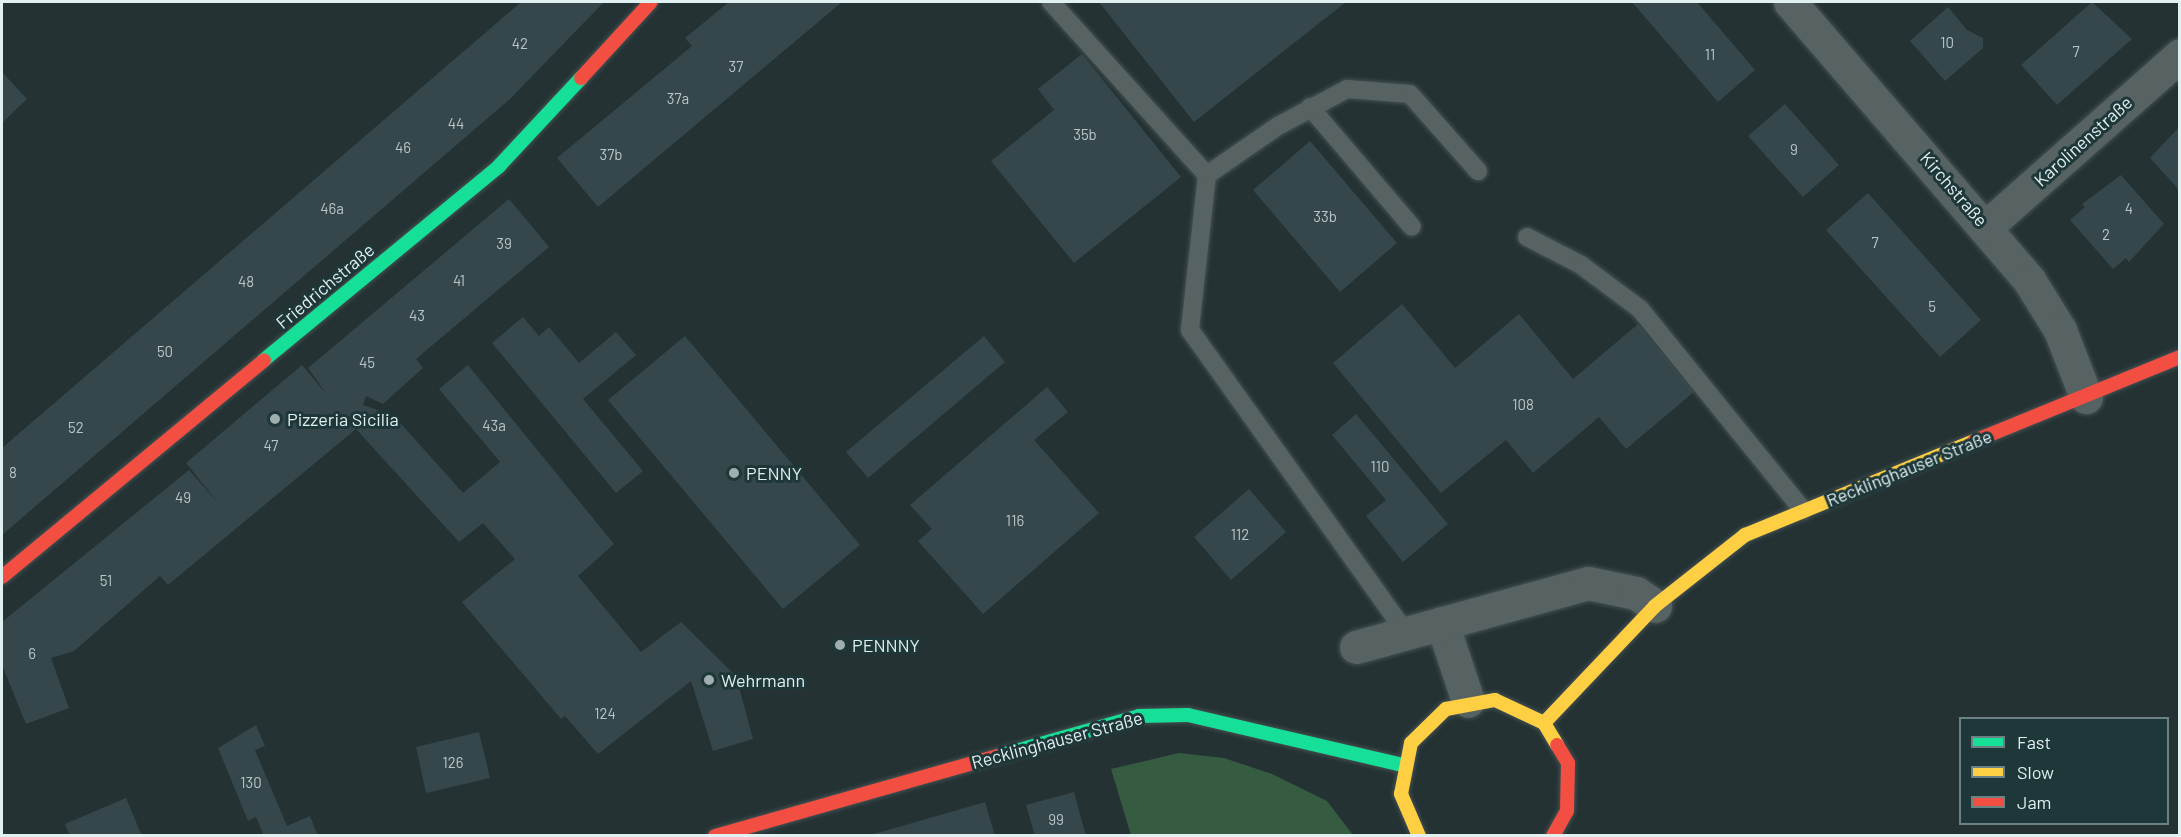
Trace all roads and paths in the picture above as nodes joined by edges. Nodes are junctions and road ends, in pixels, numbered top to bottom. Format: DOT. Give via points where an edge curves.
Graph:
graph roads {
  1 [pos="651,2"];
  2 [pos="1050,2"];
  3 [pos="1790,2"];
  4 [pos="2180,55"];
  5 [pos="1310,107"];
  6 [pos="1478,171"];
  7 [pos="1207,175"];
  8 [pos="1987,226"];
  9 [pos="1412,227"];
  10 [pos="1527,237"];
  11 [pos="2180,357"];
  12 [pos="2086,397"];
  13 [pos="1803,510"];
  14 [pos="2,577"];
  15 [pos="1655,606"];
  16 [pos="1442,623"];
  17 [pos="1407,633"];
  18 [pos="1356,647"];
  19 [pos="1468,701"];
  20 [pos="1544,723"];
  21 [pos="1403,765"];
  22 [pos="1557,834"];
  23 [pos="715,836"];
  24 [pos="1419,836"];
  1 -- 14 [label="main road, Friedrichstraße" via="499,166"];
  2 -- 7 [label="lane"];
  3 -- 8 [label="street, Kirchstraße"];
  4 -- 8 [label="street, Karolinenstraße"];
  5 -- 6 [label="lane" via="1347,89 1410,94"];
  5 -- 7 [label="lane"];
  5 -- 9 [label="lane"];
  7 -- 17 [label="lane" via="1190,330"];
  8 -- 12 [label="street, Kirchstraße" via="2060,330"];
  10 -- 13 [label="lane" via="1581,265 1640,309"];
  11 -- 12 [label="main road, Recklinghauser Straße"];
  12 -- 13 [label="main road, Recklinghauser Straße"];
  13 -- 15 [label="main road, Recklinghauser Straße" via="1745,535"];
  15 -- 16 [label="street" via="1636,593 1587,583"];
  15 -- 20 [label="main road, Recklinghauser Straße"];
  16 -- 17 [label="street"];
  16 -- 19 [label="street"];
  17 -- 18 [label="street"];
  19 -- 20 [label="main road" via="1495,700"];
  19 -- 21 [label="main road" via="1426,724"];
  20 -- 22 [label="main road" via="1568,763 1567,810"];
  21 -- 23 [label="main road, Recklinghauser Straße" via="1188,715 1139,716"];
  21 -- 24 [label="main road" via="1401,794"];
}
